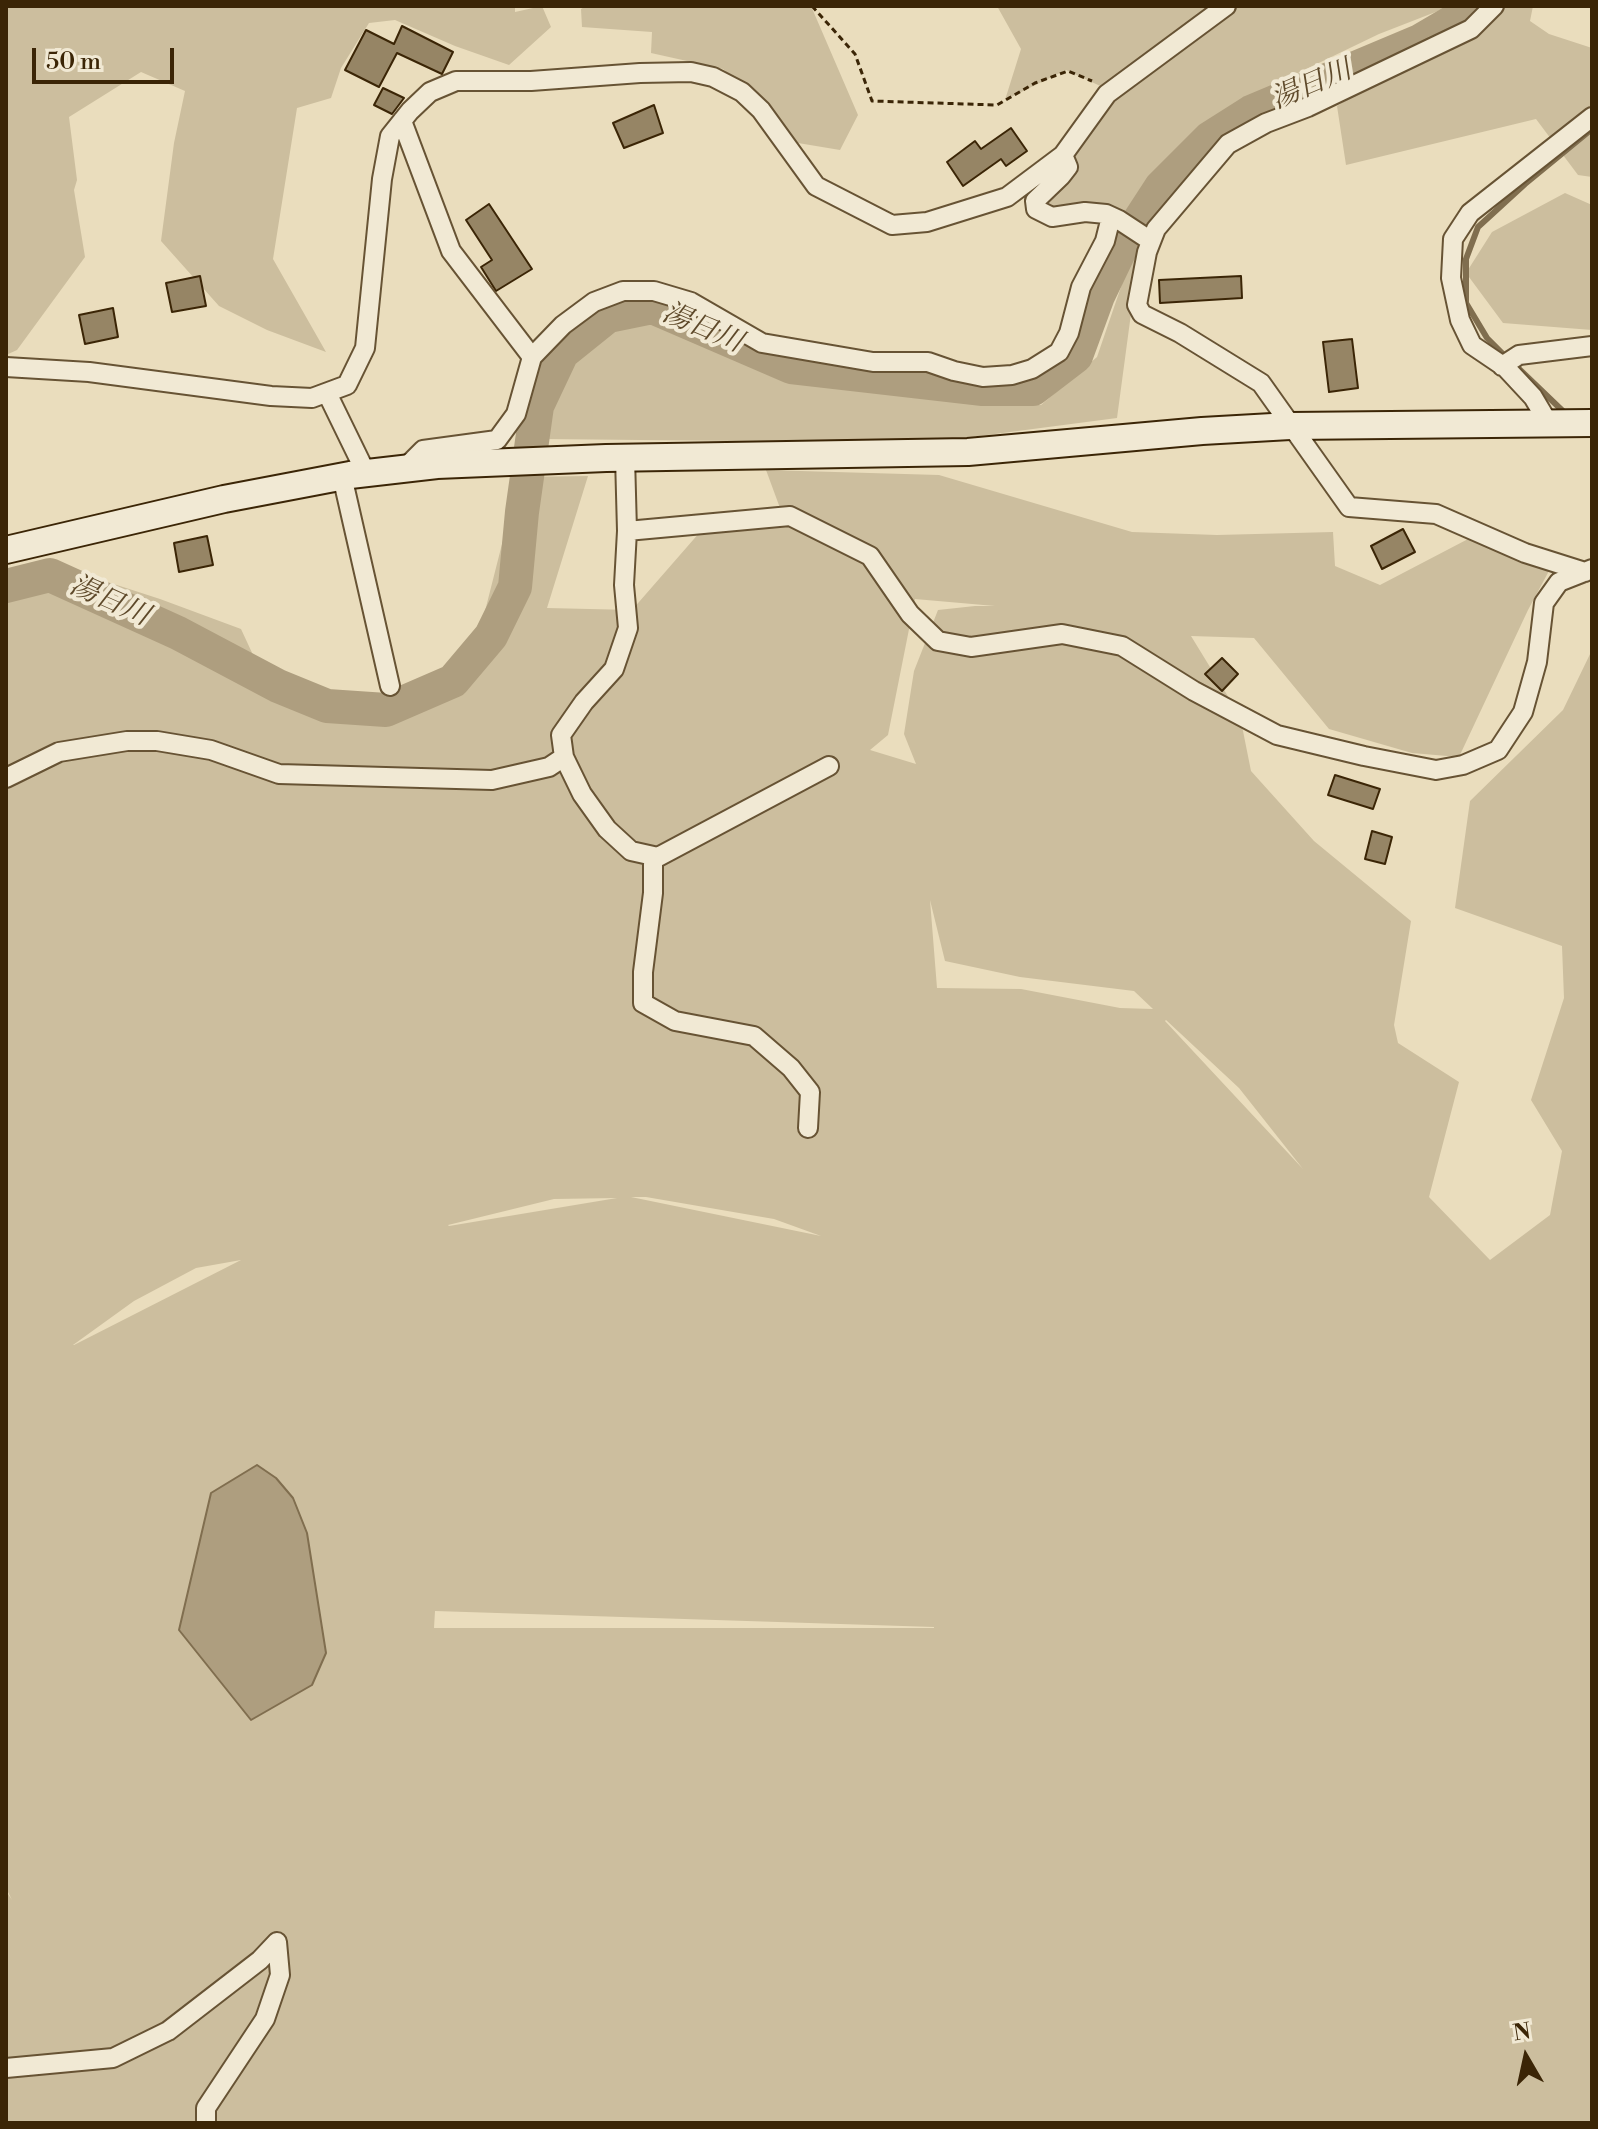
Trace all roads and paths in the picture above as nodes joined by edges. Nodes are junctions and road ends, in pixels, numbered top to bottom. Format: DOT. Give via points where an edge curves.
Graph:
graph roads {
  1 [pos="812,6"];
  2 [pos="1226,6"];
  3 [pos="1494,6"];
  4 [pos="1107,94"];
  5 [pos="1592,117"];
  6 [pos="402,121"];
  7 [pos="1063,155"];
  8 [pos="1111,217"];
  9 [pos="1151,241"];
  10 [pos="1592,346"];
  11 [pos="532,357"];
  12 [pos="1502,366"];
  13 [pos="6,367"];
  14 [pos="327,393"];
  15 [pos="1592,423"];
  16 [pos="1549,424"];
  17 [pos="1290,426"];
  18 [pos="616,458"];
  19 [pos="404,469"];
  20 [pos="354,475"];
  21 [pos="627,531"];
  22 [pos="6,550"];
  23 [pos="1588,570"];
  24 [pos="390,686"];
  25 [pos="564,757"];
  26 [pos="829,766"];
  27 [pos="6,778"];
  28 [pos="653,856"];
  29 [pos="808,1128"];
  30 [pos="6,2068"];
  31 [pos="206,2123"];
  1 -- 4 [label="path" via="855,54 872,101 997,105 1068,71"];
  2 -- 4 [label="street"];
  3 -- 9 [label="street" via="1471,29 1228,144"];
  4 -- 7 [label="street"];
  5 -- 12 [label="street" via="1470,213 1453,239 1451,278 1460,320 1472,345"];
  6 -- 7 [label="street" via="430,92 456,81 691,72 742,92 816,186 892,225 927,222 1007,197"];
  6 -- 11 [label="street" via="451,251"];
  6 -- 14 [label="street" via="390,136 382,179 365,348 347,385"];
  7 -- 8 [label="street" via="1068,167 1035,201 1036,209 1052,217 1085,212"];
  8 -- 9 [label="street"];
  8 -- 11 [label="street" via="1059,352 1012,375 983,377 928,362 873,362 762,343 691,302 654,291 623,291 594,302"];
  9 -- 17 [label="street" via="1137,305 1142,314 1261,383"];
  10 -- 12 [label="street" via="1519,355"];
  11 -- 19 [label="street" via="516,414 497,440 423,450"];
  12 -- 16 [label="street" via="1533,397"];
  13 -- 14 [label="street" via="89,372 271,396 312,398"];
  14 -- 20 [label="street"];
  15 -- 16 [label="street"];
  16 -- 17 [label="street"];
  17 -- 18 [label="street" via="968,452"];
  17 -- 23 [label="street" via="1349,507 1436,514 1525,553"];
  18 -- 19 [label="street"];
  18 -- 21 [label="street"];
  19 -- 20 [label="street"];
  20 -- 22 [label="street"];
  20 -- 24 [label="street"];
  21 -- 23 [label="street" via="790,516 870,556 910,614 938,641 971,647 1062,634 1122,646 1277,735 1436,770 1498,750 1523,712 1537,662 1544,603 1559,582"];
  21 -- 25 [label="street" via="628,628 614,669 561,735"];
  25 -- 27 [label="street" via="549,767 492,780 279,774 211,750 127,741 59,752"];
  25 -- 28 [label="street" via="607,829 631,851"];
  26 -- 28 [label="street"];
  28 -- 29 [label="street" via="643,1003 675,1021 754,1036 810,1092"];
  30 -- 31 [label="street" via="113,2058 168,2031 277,1942 280,1975 265,2019 206,2108"];
}
